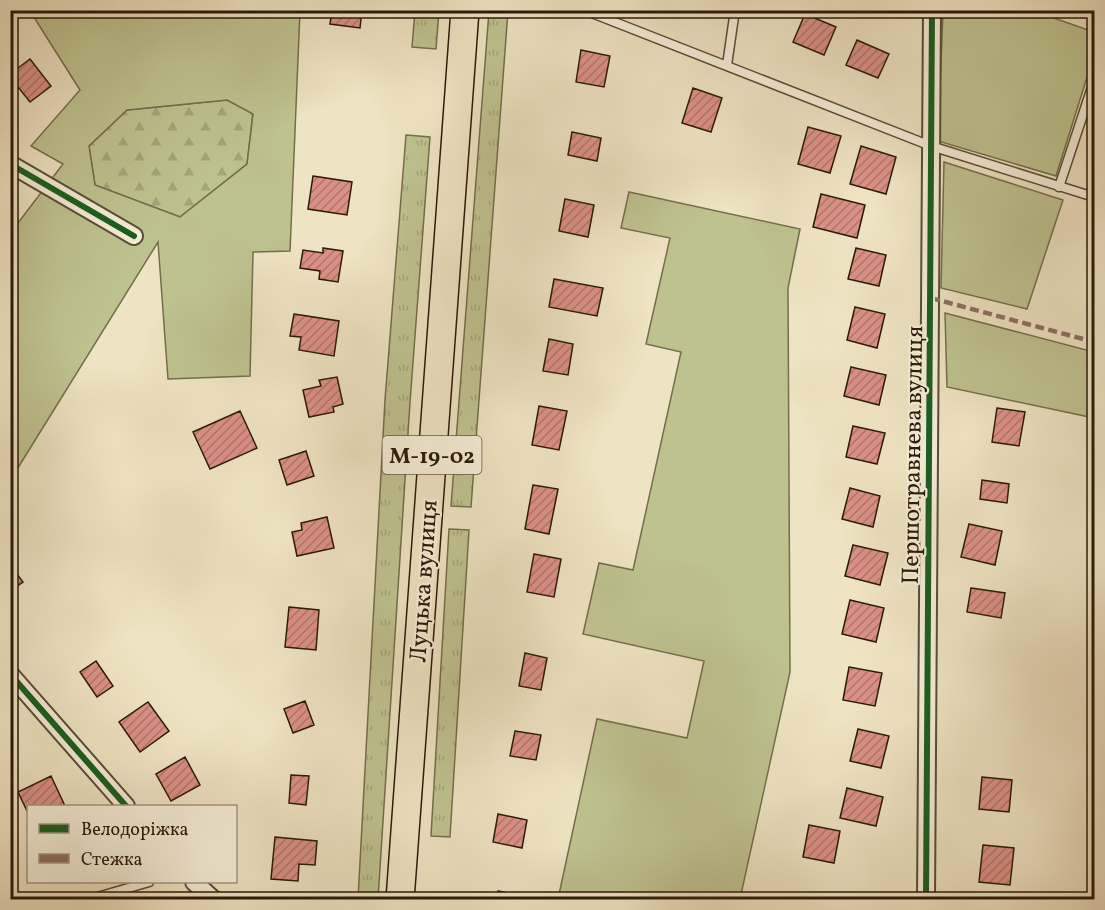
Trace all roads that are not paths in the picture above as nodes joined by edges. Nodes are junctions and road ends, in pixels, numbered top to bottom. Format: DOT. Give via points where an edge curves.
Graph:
graph roads {
  1 [pos="465,10"];
  2 [pos="584,10"];
  3 [pos="735,10"];
  4 [pos="932,10"];
  5 [pos="727,65"];
  6 [pos="1095,81"];
  7 [pos="931,146"];
  8 [pos="10,164"];
  9 [pos="1059,187"];
  10 [pos="1095,197"];
  11 [pos="134,236"];
  12 [pos="10,674"];
  13 [pos="124,805"];
  14 [pos="146,883"];
  15 [pos="195,883"];
  16 [pos="87,900"];
  17 [pos="214,900"];
  18 [pos="400,900"];
  19 [pos="926,900"];
  1 -- 18 [label="main road, Луцька вулиця / М-19-02"];
  2 -- 5 [label="lane"];
  3 -- 5 [label="lane"];
  4 -- 7 [label="street, Першотравнева вулиця"];
  5 -- 7 [label="lane"];
  6 -- 9 [label="lane"];
  7 -- 9 [label="lane"];
  7 -- 19 [label="street, Першотравнева вулиця"];
  8 -- 11 [label="street"];
  9 -- 10 [label="lane"];
  12 -- 13 [label="street"];
  14 -- 16 [label="lane"];
  15 -- 17 [label="street"];
}
